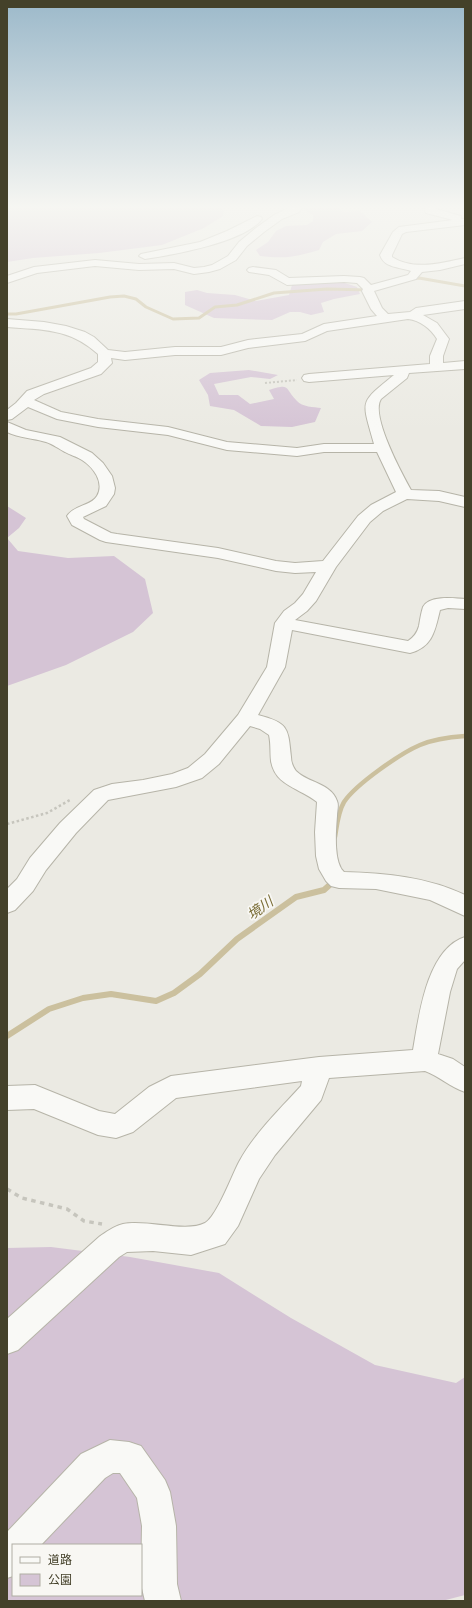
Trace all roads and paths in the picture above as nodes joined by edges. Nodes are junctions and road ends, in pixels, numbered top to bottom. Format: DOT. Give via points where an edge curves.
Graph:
graph roads {
  1 [pos="286,281"];
  2 [pos="301,281"];
  3 [pos="361,281"];
  4 [pos="398,281"];
  5 [pos="369,289"];
  6 [pos="465,305"];
  7 [pos="414,315"];
  8 [pos="385,318"];
  9 [pos="7,323"];
  10 [pos="104,353"];
  11 [pos="465,365"];
  12 [pos="438,367"];
  13 [pos="404,370"];
  14 [pos="309,378"];
  15 [pos="265,383"];
  16 [pos="26,401"];
  17 [pos="7,416"];
  18 [pos="7,426"];
  19 [pos="382,448"];
  20 [pos="405,494"];
  21 [pos="465,502"];
  22 [pos="328,566"];
  23 [pos="465,604"];
  24 [pos="284,623"];
  25 [pos="246,719"];
  26 [pos="101,795"];
  27 [pos="7,824"];
  28 [pos="7,904"];
  29 [pos="465,907"];
  30 [pos="465,946"];
  31 [pos="425,1060"];
  32 [pos="319,1068"];
  33 [pos="465,1081"];
  34 [pos="7,1098"];
  35 [pos="7,1189"];
  36 [pos="106,1224"];
  37 [pos="7,1339"];
  38 [pos="7,1530"];
  39 [pos="16,1544"];
  40 [pos="18,1544"];
  41 [pos="163,1601"];
  1 -- 2 [label="street"];
  3 -- 5 [label="street"];
  4 -- 5 [label="street"];
  5 -- 8 [label="street" via="372,301"];
  6 -- 7 [label="street" via="416,312"];
  7 -- 8 [label="street"];
  7 -- 12 [label="street" via="436,329 443,339 436,354 435,362"];
  8 -- 10 [label="street" via="324,328 305,337 248,344 221,351 175,351 125,356"];
  9 -- 10 [label="street" via="62,329 90,340"];
  10 -- 16 [label="street" via="105,363 96,371 32,394"];
  11 -- 12 [label="street"];
  12 -- 13 [label="street"];
  13 -- 14 [label="street"];
  13 -- 19 [label="street" via="402,375 372,402"];
  14 -- 15 [label="path"];
  16 -- 17 [label="street"];
  16 -- 19 [label="street" via="57,415 168,432 227,446 297,452 324,448"];
  18 -- 22 [label="street" via="56,442 89,458 97,465 107,479 104,499 79,511 75,516 78,522 106,537 218,553 276,566"];
  19 -- 20 [label="street"];
  20 -- 21 [label="street" via="439,496"];
  20 -- 22 [label="street" via="377,508 364,519"];
  22 -- 24 [label="street" via="310,597"];
  23 -- 24 [label="street" via="446,602 432,607 423,638 417,646 410,647"];
  24 -- 25 [label="street" via="276,666"];
  25 -- 26 [label="street" via="212,759 195,773 176,780"];
  25 -- 29 [label="street" via="270,726 279,732 283,770 290,778 322,795 327,801 325,839 332,874 339,880 376,882 434,892"];
  26 -- 27 [label="path" via="82,795 47,813"];
  26 -- 28 [label="street" via="63,834 38,864 25,885"];
  30 -- 31 [label="street" via="451,959 443,973"];
  31 -- 32 [label="street"];
  31 -- 33 [label="street" via="444,1067"];
  32 -- 34 [label="street" via="171,1087 124,1123 116,1126 98,1123 35,1097"];
  32 -- 37 [label="street" via="312,1092 265,1146 249,1170 228,1216 215,1234 191,1241 153,1236 123,1238 109,1247"];
  35 -- 36 [label="path" via="22,1198 67,1209 84,1221"];
  38 -- 39 [label="street"];
  40 -- 41 [label="street" via="93,1466 110,1456 128,1458 152,1492 159,1526 159,1584"];
}
